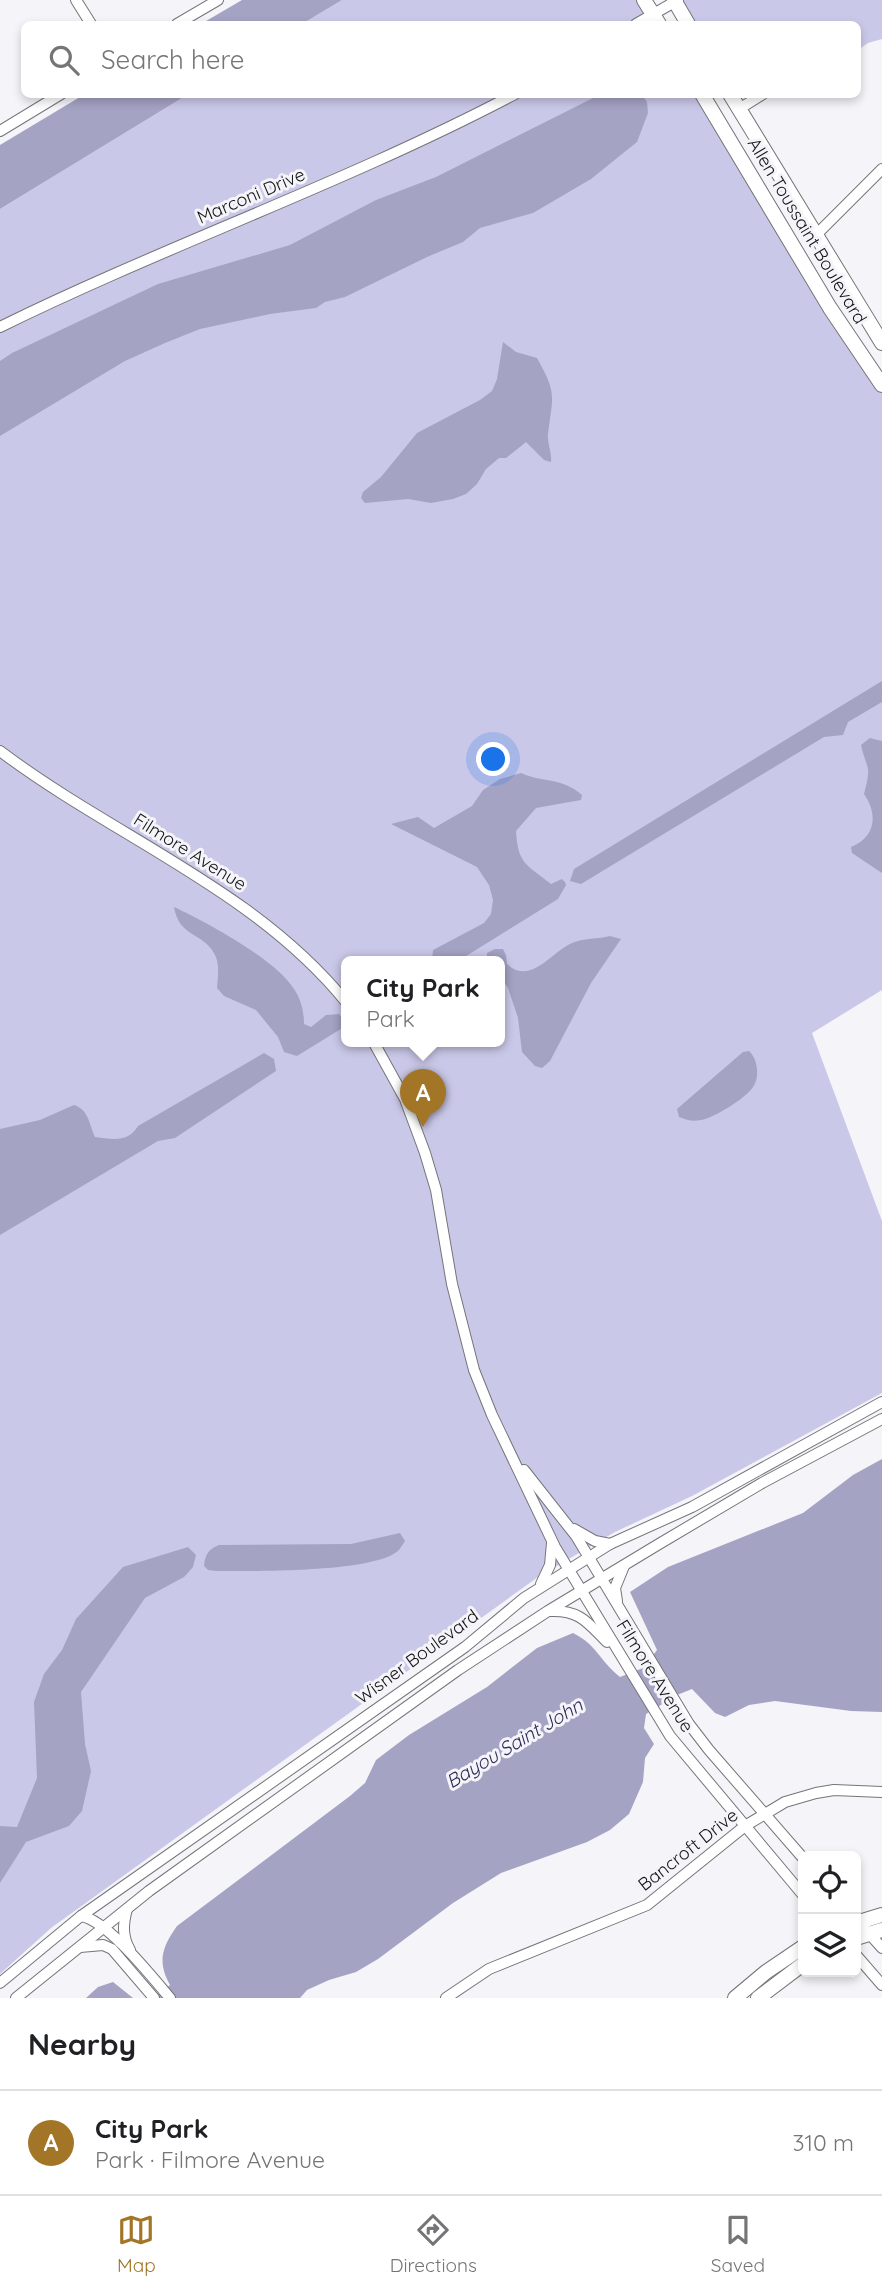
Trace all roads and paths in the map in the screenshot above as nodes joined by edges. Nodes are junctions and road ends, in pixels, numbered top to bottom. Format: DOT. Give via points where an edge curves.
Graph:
graph roads {
  1 [pos="76,0"];
  2 [pos="218,0"];
  3 [pos="644,0"];
  4 [pos="676,1"];
  5 [pos="656,20"];
  6 [pos="89,21"];
  7 [pos="182,21"];
  8 [pos="686,21"];
  9 [pos="54,98"];
  10 [pos="507,98"];
  11 [pos="704,98"];
  12 [pos="732,98"];
  13 [pos="757,98"];
  14 [pos="739,109"];
  15 [pos="0,131"];
  16 [pos="882,169"];
  17 [pos="816,236"];
  18 [pos="850,293"];
  19 [pos="830,308"];
  20 [pos="0,327"];
  21 [pos="882,343"];
  22 [pos="882,385"];
  23 [pos="0,751"];
  24 [pos="341,997"];
  25 [pos="376,1047"];
  26 [pos="882,1402"];
  27 [pos="882,1419"];
  28 [pos="512,1453"];
  29 [pos="567,1525"];
  30 [pos="551,1540"];
  31 [pos="610,1544"];
  32 [pos="589,1557"];
  33 [pos="626,1564"];
  34 [pos="568,1569"];
  35 [pos="602,1578"];
  36 [pos="541,1587"];
  37 [pos="581,1591"];
  38 [pos="617,1604"];
  39 [pos="548,1611"];
  40 [pos="620,1655"];
  41 [pos="882,1792"];
  42 [pos="764,1813"];
  43 [pos="744,1826"];
  44 [pos="798,1852"];
  45 [pos="798,1889"];
  46 [pos="127,1909"];
  47 [pos="882,1915"];
  48 [pos="81,1916"];
  49 [pos="861,1920"];
  50 [pos="105,1927"];
  51 [pos="869,1934"];
  52 [pos="80,1947"];
  53 [pos="882,1948"];
  54 [pos="798,1950"];
  55 [pos="133,1956"];
  56 [pos="31,1958"];
  57 [pos="861,1961"];
  58 [pos="798,1969"];
  59 [pos="47,1974"];
  60 [pos="0,1983"];
  61 [pos="882,1985"];
  62 [pos="151,1995"];
  63 [pos="743,1996"];
  64 [pos="16,1998"];
  65 [pos="170,1998"];
  66 [pos="446,1998"];
  67 [pos="758,1998"];
  1 -- 6 [label="street"];
  2 -- 7 [label="street"];
  3 -- 5 [label="main road"];
  4 -- 5 [label="street"];
  4 -- 8 [label="main road"];
  9 -- 15 [label="street"];
  10 -- 20 [label="street, Marconi Drive"];
  11 -- 19 [label="main road, Allen Toussaint Boulevard"];
  12 -- 14 [label="main road, Allen Toussaint Boulevard"];
  13 -- 14 [label="street"];
  14 -- 17 [label="main road, Allen Toussaint Boulevard"];
  16 -- 17 [label="street"];
  17 -- 18 [label="main road, Allen Toussaint Boulevard"];
  18 -- 19 [label="main road"];
  18 -- 21 [label="main road, Allen Toussaint Boulevard"];
  19 -- 22 [label="main road, Allen Toussaint Boulevard"];
  23 -- 24 [label="street, Filmore Avenue" via="243,906 302,954"];
  25 -- 28 [label="street, Filmore Avenue" via="419,1134 436,1191 466,1345 492,1415"];
  26 -- 31 [label="street, Wisner Boulevard" via="692,1507"];
  27 -- 33 [label="street, Wisner Boulevard"];
  28 -- 29 [label="street, Filmore Avenue"];
  28 -- 30 [label="street, Filmore Avenue"];
  29 -- 31 [label="street"];
  29 -- 32 [label="street, Filmore Avenue"];
  30 -- 34 [label="street, Filmore Avenue"];
  30 -- 36 [label="street" via="551,1565"];
  31 -- 32 [label="street, Wisner Boulevard"];
  32 -- 34 [label="street, Wisner Boulevard"];
  32 -- 35 [label="street, Filmore Avenue"];
  33 -- 35 [label="street, Wisner Boulevard"];
  33 -- 38 [label="street" via="615,1588"];
  34 -- 36 [label="street, Wisner Boulevard"];
  34 -- 37 [label="street, Filmore Avenue"];
  35 -- 37 [label="street, Wisner Boulevard"];
  35 -- 38 [label="street, Filmore Avenue"];
  36 -- 48 [label="street, Wisner Boulevard" via="464,1647"];
  37 -- 39 [label="street, Wisner Boulevard"];
  37 -- 40 [label="street, Filmore Avenue"];
  38 -- 42 [label="street, Filmore Avenue" via="673,1700"];
  39 -- 40 [label="street" via="575,1612"];
  39 -- 46 [label="street, Wisner Boulevard" via="365,1735"];
  40 -- 43 [label="street, Filmore Avenue" via="683,1753"];
  41 -- 42 [label="street, Bancroft Drive" via="816,1793"];
  42 -- 43 [label="street, Bancroft Drive"];
  42 -- 44 [label="street, Filmore Avenue"];
  43 -- 45 [label="street, Filmore Avenue"];
  43 -- 66 [label="street, Bancroft Drive" via="647,1905 489,1969"];
  46 -- 50 [label="street, Wisner Boulevard"];
  46 -- 55 [label="street" via="123,1928"];
  47 -- 49 [label="main road"];
  48 -- 50 [label="street"];
  48 -- 56 [label="street, Wisner Boulevard"];
  50 -- 52 [label="street, Wisner Boulevard"];
  50 -- 55 [label="street"];
  51 -- 53 [label="street"];
  52 -- 59 [label="street, Wisner Boulevard"];
  52 -- 62 [label="street" via="112,1949"];
  54 -- 63 [label="main road" via="766,1972"];
  55 -- 65 [label="street"];
  56 -- 59 [label="street" via="34,1970"];
  56 -- 60 [label="street, Wisner Boulevard"];
  57 -- 61 [label="street"];
  58 -- 67 [label="main road"];
  59 -- 64 [label="street, Wisner Boulevard"];
}
